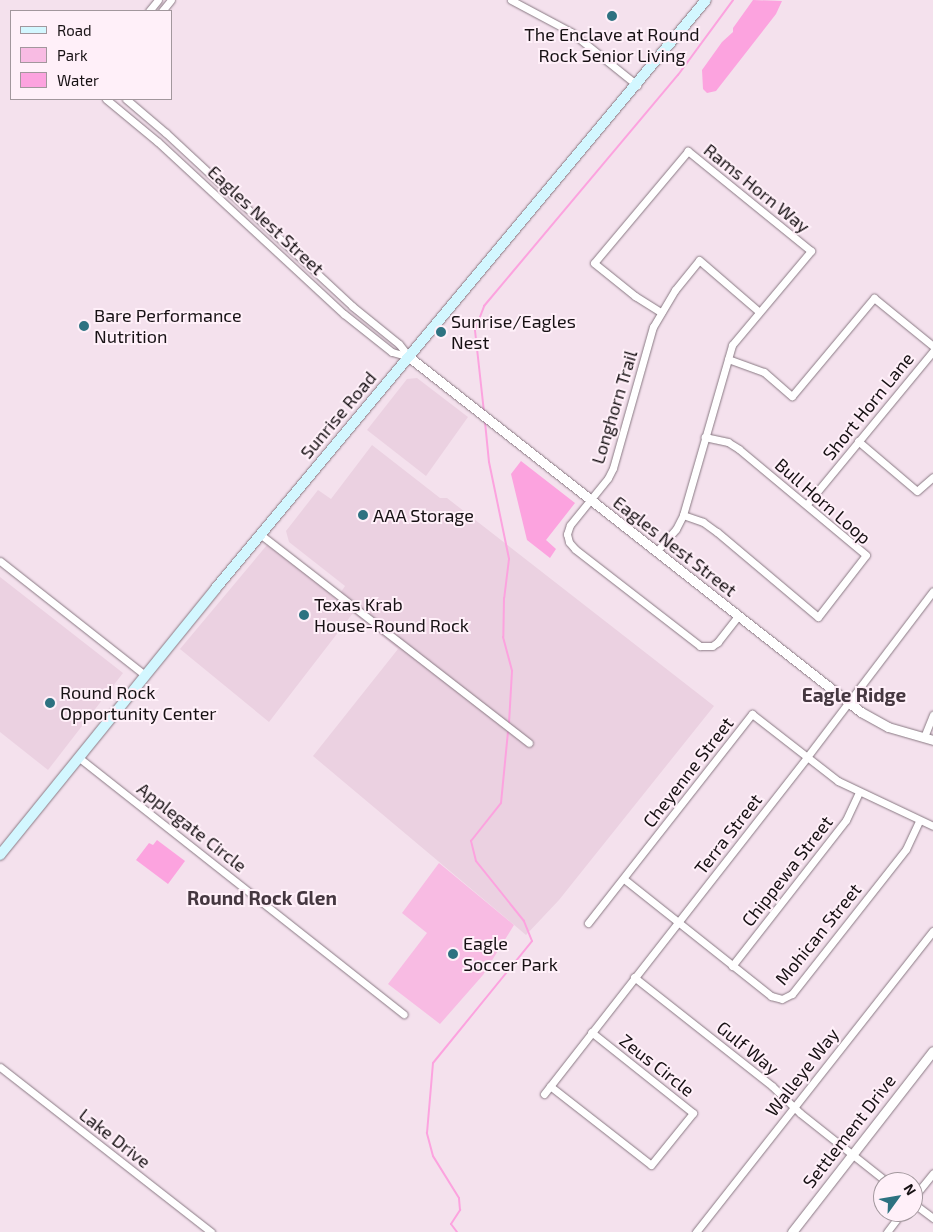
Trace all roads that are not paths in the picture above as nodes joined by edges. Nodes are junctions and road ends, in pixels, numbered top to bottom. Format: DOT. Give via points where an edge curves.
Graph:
graph roads {
  1 [pos="158,0"];
  2 [pos="171,0"];
  3 [pos="511,0"];
  4 [pos="706,0"];
  5 [pos="150,10"];
  6 [pos="163,10"];
  7 [pos="637,85"];
  8 [pos="107,100"];
  9 [pos="127,100"];
  10 [pos="758,311"];
  11 [pos="661,312"];
  12 [pos="933,346"];
  13 [pos="933,351"];
  14 [pos="409,358"];
  15 [pos="728,359"];
  16 [pos="705,437"];
  17 [pos="858,441"];
  18 [pos="933,478"];
  19 [pos="590,500"];
  20 [pos="807,504"];
  21 [pos="683,515"];
  22 [pos="261,535"];
  23 [pos="656,552"];
  24 [pos="0,561"];
  25 [pos="933,591"];
  26 [pos="738,616"];
  27 [pos="145,674"];
  28 [pos="847,702"];
  29 [pos="933,715"];
  30 [pos="928,738"];
  31 [pos="529,743"];
  32 [pos="78,757"];
  33 [pos="807,757"];
  34 [pos="859,792"];
  35 [pos="919,820"];
  36 [pos="933,826"];
  37 [pos="0,855"];
  38 [pos="624,879"];
  39 [pos="677,922"];
  40 [pos="588,923"];
  41 [pos="933,932"];
  42 [pos="732,966"];
  43 [pos="634,977"];
  44 [pos="404,1014"];
  45 [pos="591,1032"];
  46 [pos="933,1051"];
  47 [pos="0,1068"];
  48 [pos="550,1086"];
  49 [pos="544,1094"];
  50 [pos="794,1107"];
  51 [pos="852,1154"];
  52 [pos="874,1172"];
  53 [pos="933,1173"];
  54 [pos="923,1186"];
  55 [pos="923,1210"];
  56 [pos="933,1218"];
  57 [pos="212,1232"];
  58 [pos="696,1232"];
  59 [pos="792,1232"];
  1 -- 5 [label="street"];
  2 -- 6 [label="street"];
  3 -- 7 [label="street" via="571,32"];
  4 -- 7 [label="main road, Sunrise Road"];
  7 -- 14 [label="main road, Sunrise Road"];
  8 -- 14 [label="street, Eagles Nest Street" via="158,142 344,314 392,352"];
  9 -- 14 [label="street, Eagles Nest Street" via="352,306 400,344"];
  10 -- 11 [label="street, Longhorn Trail" via="699,260"];
  10 -- 11 [label="street, Rams Horn Way" via="811,251 688,151 594,263"];
  10 -- 15 [label="street, Rams Horn Way" via="732,345"];
  11 -- 19 [label="street, Longhorn Trail" via="653,327 617,457 608,478"];
  12 -- 15 [label="street" via="874,298 792,396 764,372"];
  13 -- 17 [label="street, Short Horn Lane"];
  14 -- 19 [label="street, Eagles Nest Street"];
  14 -- 22 [label="main road, Sunrise Road"];
  15 -- 16 [label="street, Rams Horn Way"];
  16 -- 20 [label="street, Bull Horn Loop" via="728,442 739,449"];
  16 -- 21 [label="street, Rams Horn Way"];
  17 -- 18 [label="street" via="918,491"];
  17 -- 20 [label="street, Short Horn Lane"];
  19 -- 23 [label="street, Eagles Nest Street"];
  19 -- 26 [label="street, Longhorn Trail" via="568,530 567,539 575,549 700,646 712,646 718,642"];
  20 -- 21 [label="street, Bull Horn Loop" via="866,555 818,617 717,532 703,522"];
  21 -- 23 [label="street, Rams Horn Way" via="676,529"];
  22 -- 27 [label="main road, Sunrise Road"];
  22 -- 31 [label="street"];
  23 -- 26 [label="street, Eagles Nest Street"];
  24 -- 27 [label="street"];
  25 -- 28 [label="street, Terra Street"];
  26 -- 28 [label="street, Eagles Nest Street"];
  27 -- 32 [label="main road, Sunrise Road"];
  28 -- 30 [label="street, Eagles Nest Street" via="879,723"];
  28 -- 33 [label="street, Terra Street"];
  29 -- 30 [label="street"];
  32 -- 37 [label="main road, Sunrise Road"];
  32 -- 44 [label="street, Applegate Circle"];
  33 -- 34 [label="street, Cheyenne Street" via="825,773"];
  33 -- 38 [label="street, Cheyenne Street" via="752,714"];
  33 -- 39 [label="street, Terra Street"];
  34 -- 35 [label="street, Cheyenne Street"];
  34 -- 42 [label="street, Chippewa Street" via="846,820"];
  35 -- 36 [label="street, Cheyenne Street"];
  35 -- 42 [label="street, Mohican Street" via="906,849 792,994 776,998"];
  38 -- 39 [label="street, Mohican Street"];
  38 -- 40 [label="street, Cheyenne Street"];
  39 -- 42 [label="street, Mohican Street"];
  39 -- 43 [label="street, Terra Street"];
  41 -- 50 [label="street, Walleye Way"];
  43 -- 45 [label="street, Terra Street"];
  43 -- 50 [label="street, Gulf Way"];
  45 -- 48 [label="street, Terra Street"];
  45 -- 48 [label="street, Zeus Circle" via="694,1113 651,1165"];
  46 -- 51 [label="street, Settlement Drive"];
  47 -- 57 [label="street, Lake Drive"];
  48 -- 49 [label="street, Terra Street"];
  50 -- 51 [label="street, Gulf Way"];
  50 -- 58 [label="street, Walleye Way"];
  51 -- 52 [label="street, Gulf Way"];
  51 -- 59 [label="street, Settlement Drive"];
  53 -- 54 [label="street"];
  55 -- 56 [label="street"];
}
